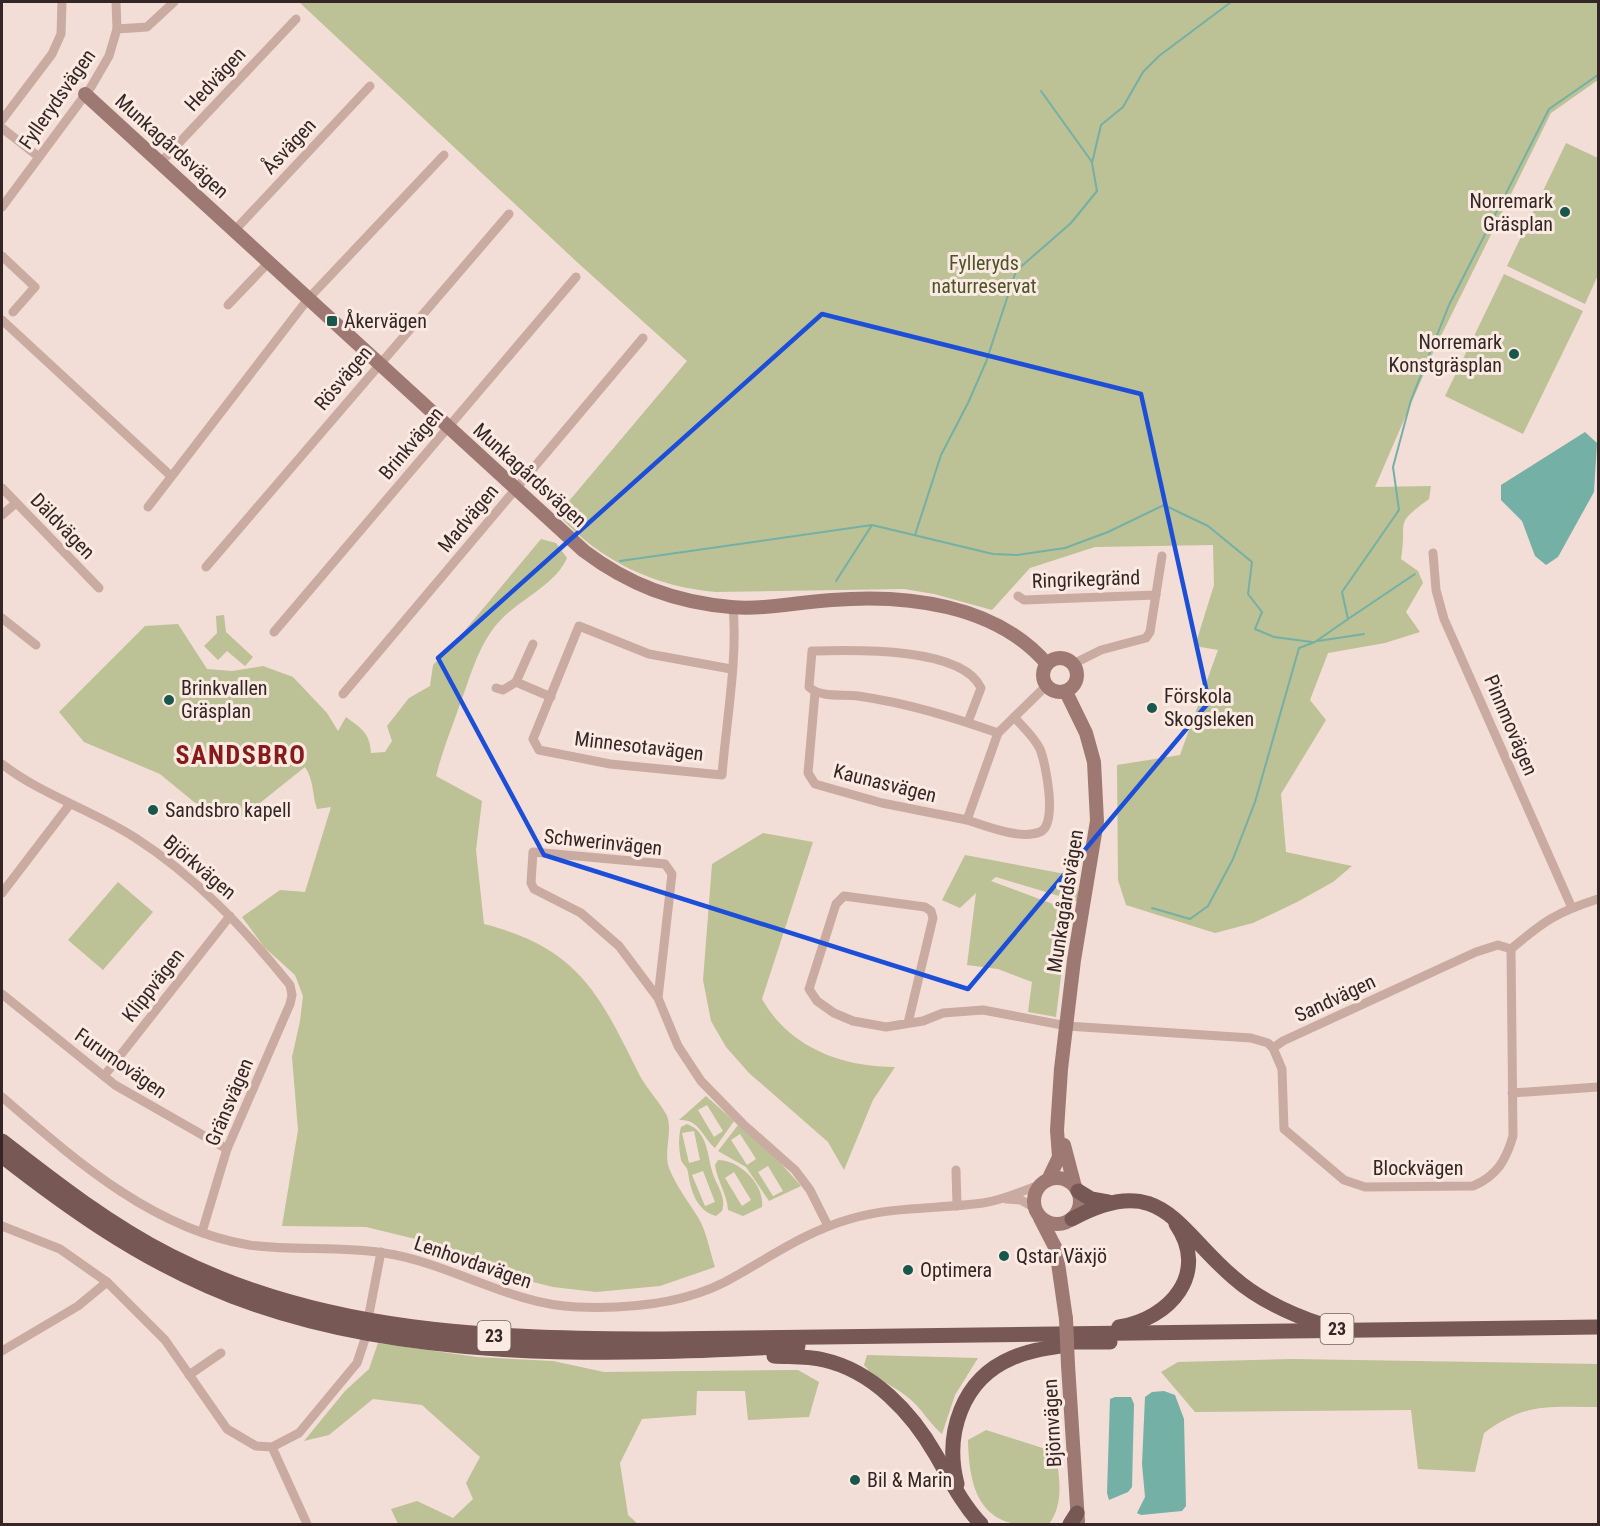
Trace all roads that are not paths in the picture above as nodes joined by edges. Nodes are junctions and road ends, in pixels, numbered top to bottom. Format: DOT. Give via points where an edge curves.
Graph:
graph roads {
  1 [pos="62,2"];
  2 [pos="116,2"];
  3 [pos="174,2"];
  4 [pos="296,19"];
  5 [pos="117,29"];
  6 [pos="370,86"];
  7 [pos="85,94"];
  8 [pos="2,120"];
  9 [pos="2,128"];
  10 [pos="444,155"];
  11 [pos="39,157"];
  12 [pos="160,163"];
  13 [pos="2,207"];
  14 [pos="509,214"];
  15 [pos="235,230"];
  16 [pos="2,256"];
  17 [pos="269,262"];
  18 [pos="576,277"];
  19 [pos="308,299"];
  20 [pos="228,305"];
  21 [pos="13,312"];
  22 [pos="2,320"];
  23 [pos="643,338"];
  24 [pos="379,364"];
  25 [pos="448,427"];
  26 [pos="171,476"];
  27 [pos="2,488"];
  28 [pos="517,488"];
  29 [pos="16,502"];
  30 [pos="148,507"];
  31 [pos="2,515"];
  32 [pos="1433,553"];
  33 [pos="1162,556"];
  34 [pos="206,567"];
  35 [pos="99,588"];
  36 [pos="1156,595"];
  37 [pos="1018,596"];
  38 [pos="733,607"];
  39 [pos="2,618"];
  40 [pos="274,632"];
  41 [pos="533,644"];
  42 [pos="36,645"];
  43 [pos="1047,664"];
  44 [pos="1073,664"];
  45 [pos="731,669"];
  46 [pos="516,682"];
  47 [pos="1047,686"];
  48 [pos="496,688"];
  49 [pos="1066,692"];
  50 [pos="815,693"];
  51 [pos="343,694"];
  52 [pos="551,697"];
  53 [pos="1014,717"];
  54 [pos="968,722"];
  55 [pos="998,733"];
  56 [pos="2,764"];
  57 [pos="70,804"];
  58 [pos="968,820"];
  59 [pos="2,893"];
  60 [pos="1599,899"];
  61 [pos="1572,908"];
  62 [pos="230,916"];
  63 [pos="1511,949"];
  64 [pos="292,989"];
  65 [pos="2,994"];
  66 [pos="658,998"];
  67 [pos="908,1023"];
  68 [pos="1067,1026"];
  69 [pos="1273,1048"];
  70 [pos="104,1076"];
  71 [pos="1599,1087"];
  72 [pos="1512,1093"];
  73 [pos="2,1097"];
  74 [pos="1059,1122"];
  75 [pos="2,1141"];
  76 [pos="228,1149"];
  77 [pos="2,1156"];
  78 [pos="956,1170"];
  79 [pos="1045,1182"];
  80 [pos="1076,1189"];
  81 [pos="1004,1199"];
  82 [pos="1108,1202"];
  83 [pos="957,1206"];
  84 [pos="1037,1212"];
  85 [pos="1169,1215"];
  86 [pos="1070,1220"];
  87 [pos="2,1226"];
  88 [pos="828,1226"];
  89 [pos="202,1232"];
  90 [pos="1056,1249"];
  91 [pos="381,1252"];
  92 [pos="107,1282"];
  93 [pos="369,1314"];
  94 [pos="1599,1327"];
  95 [pos="1338,1329"];
  96 [pos="1599,1335"];
  97 [pos="1077,1337"];
  98 [pos="365,1339"];
  99 [pos="693,1350"];
  100 [pos="2,1351"];
  101 [pos="221,1353"];
  102 [pos="189,1375"];
  103 [pos="272,1447"];
  104 [pos="961,1498"];
  105 [pos="1075,1521"];
  106 [pos="307,1524"];
  107 [pos="981,1524"];
  1 -- 8 [label="street" via="61,34 52,54"];
  2 -- 5 [label="street, Fyllerydsvägen"];
  3 -- 5 [label="street" via="147,27"];
  4 -- 12 [label="street, Hedvägen"];
  5 -- 7 [label="street, Fyllerydsvägen" via="110,56"];
  6 -- 15 [label="street, Åsvägen"];
  7 -- 11 [label="street, Fyllerydsvägen"];
  7 -- 12 [label="street, Munkagårdsvägen"];
  9 -- 11 [label="street"];
  10 -- 19 [label="street"];
  11 -- 13 [label="street, Fyllerydsvägen"];
  12 -- 15 [label="street, Munkagårdsvägen"];
  14 -- 24 [label="street, Rösvägen"];
  15 -- 17 [label="street, Munkagårdsvägen"];
  16 -- 21 [label="street" via="35,287"];
  17 -- 19 [label="street, Munkagårdsvägen"];
  17 -- 20 [label="street"];
  18 -- 25 [label="street, Brinkvägen"];
  19 -- 24 [label="street, Munkagårdsvägen"];
  19 -- 26 [label="street"];
  22 -- 26 [label="street"];
  23 -- 28 [label="street, Madvägen"];
  24 -- 25 [label="street, Munkagårdsvägen"];
  24 -- 34 [label="street, Rösvägen"];
  25 -- 28 [label="street, Munkagårdsvägen"];
  25 -- 40 [label="street, Brinkvägen"];
  26 -- 30 [label="street"];
  27 -- 29 [label="street, Däldvägen"];
  28 -- 38 [label="street, Munkagårdsvägen" via="584,551 631,582 658,594"];
  28 -- 51 [label="street, Madvägen"];
  29 -- 31 [label="street"];
  29 -- 35 [label="street, Däldvägen"];
  32 -- 61 [label="street, Pinnmovägen" via="1436,590 1444,619"];
  33 -- 36 [label="street, Ringrikegränd"];
  36 -- 37 [label="street, Ringrikegränd" via="1024,600"];
  36 -- 44 [label="street, Ringrikegränd" via="1146,638 1101,650"];
  38 -- 43 [label="street, Munkagårdsvägen" via="877,598 929,603 979,618 1003,630"];
  38 -- 45 [label="street, Minnesotavägen"];
  39 -- 42 [label="street"];
  41 -- 46 [label="street"];
  43 -- 44 [label="street" via="1060,658"];
  43 -- 47 [label="street"];
  44 -- 49 [label="street" via="1076,682"];
  45 -- 52 [label="street, Minnesotavägen" via="649,654 579,626"];
  45 -- 52 [label="street, Minnesotavägen" via="722,775 610,764 539,750 533,739"];
  46 -- 48 [label="street" via="503,690"];
  46 -- 52 [label="street"];
  47 -- 49 [label="street" via="1055,692"];
  47 -- 53 [label="street"];
  49 -- 68 [label="street, Munkagårdsvägen" via="1086,733 1097,787 1097,821"];
  50 -- 54 [label="street" via="892,701"];
  50 -- 54 [label="street, Kaunasvägen" via="809,687 812,651 877,650 922,656 954,666 978,681 981,688"];
  50 -- 58 [label="street, Kaunasvägen" via="808,773 815,784 882,803"];
  53 -- 55 [label="street"];
  53 -- 58 [label="street, Kaunasvägen" via="1034,738 1045,764 1049,821 1044,830 1025,834"];
  54 -- 55 [label="street"];
  55 -- 58 [label="street"];
  56 -- 57 [label="street, Björkvägen"];
  57 -- 59 [label="street"];
  57 -- 62 [label="street, Björkvägen" via="133,836"];
  60 -- 61 [label="street"];
  61 -- 63 [label="street" via="1544,920"];
  62 -- 64 [label="street, Björkvägen"];
  62 -- 70 [label="street, Klippvägen"];
  63 -- 69 [label="street, Sandvägen" via="1498,945 1476,952"];
  63 -- 72 [label="street, Blockvägen"];
  64 -- 76 [label="street, Gränsvägen" via="287,1014"];
  65 -- 70 [label="street, Furumovägen"];
  66 -- 66 [label="street, Schwerinvägen" via="672,874 668,866 533,852 534,889 592,921 625,953"];
  66 -- 88 [label="street, Schwerinvägen" via="672,1034 692,1068 719,1101 795,1170"];
  67 -- 67 [label="street" via="886,1027 853,1021 817,1001 809,989 836,904 844,896 931,911 933,918"];
  67 -- 68 [label="street" via="943,1013 983,1010"];
  68 -- 69 [label="street" via="1251,1038"];
  68 -- 74 [label="street, Munkagårdsvägen"];
  69 -- 72 [label="street, Blockvägen" via="1282,1069 1284,1129 1344,1180 1365,1187 1473,1186 1489,1179 1506,1158 1512,1136"];
  70 -- 76 [label="street, Furumovägen"];
  71 -- 72 [label="street"];
  73 -- 89 [label="street, Lenhovdavägen" via="108,1183 158,1213"];
  74 -- 79 [label="street, Munkagårdsvägen" via="1059,1157"];
  74 -- 80 [label="street, Munkagårdsvägen"];
  75 -- 97 [label="main road, 23" via="83,1203 169,1255 268,1296 370,1322 456,1333 575,1338"];
  76 -- 89 [label="street, Gränsvägen"];
  77 -- 99 [label="main road, 23" via="80,1215 144,1255 210,1287 298,1317 401,1338 487,1347"];
  78 -- 83 [label="street"];
  79 -- 80 [label="street" via="1062,1179"];
  79 -- 81 [label="street, Lenhovdavägen"];
  79 -- 84 [label="street" via="1036,1192"];
  80 -- 82 [label="main road" via="1091,1199"];
  80 -- 86 [label="street" via="1079,1206"];
  81 -- 83 [label="street, Lenhovdavägen"];
  81 -- 84 [label="street, Lenhovdavägen" via="1021,1200"];
  82 -- 85 [label="main road" via="1139,1202"];
  82 -- 86 [label="main road"];
  83 -- 88 [label="street, Lenhovdavägen" via="885,1211"];
  84 -- 86 [label="street" via="1052,1224"];
  84 -- 90 [label="street"];
  85 -- 95 [label="main road" via="1256,1295"];
  85 -- 97 [label="main road" via="1188,1251 1187,1275 1177,1296 1145,1320"];
  86 -- 90 [label="street"];
  87 -- 92 [label="street" via="60,1249"];
  88 -- 91 [label="street, Lenhovdavägen" via="723,1282 682,1298 628,1307 535,1302"];
  89 -- 91 [label="street, Lenhovdavägen" via="273,1248"];
  90 -- 105 [label="street, Björnvägen, bridge" via="1066,1319"];
  91 -- 93 [label="street"];
  92 -- 100 [label="street" via="78,1306"];
  92 -- 102 [label="street" via="165,1340"];
  94 -- 95 [label="main road, 23"];
  95 -- 97 [label="main road, 23"];
  96 -- 97 [label="main road, 23"];
  97 -- 99 [label="main road, 23"];
  97 -- 104 [label="main road" via="1011,1358 990,1371 972,1390 960,1412 953,1438"];
  98 -- 103 [label="street" via="357,1364 299,1433"];
  99 -- 104 [label="main road" via="824,1359 858,1373 891,1398 916,1424"];
  101 -- 102 [label="street"];
  102 -- 103 [label="street" via="226,1429 256,1446"];
  103 -- 106 [label="street"];
  104 -- 107 [label="main road"];
}
